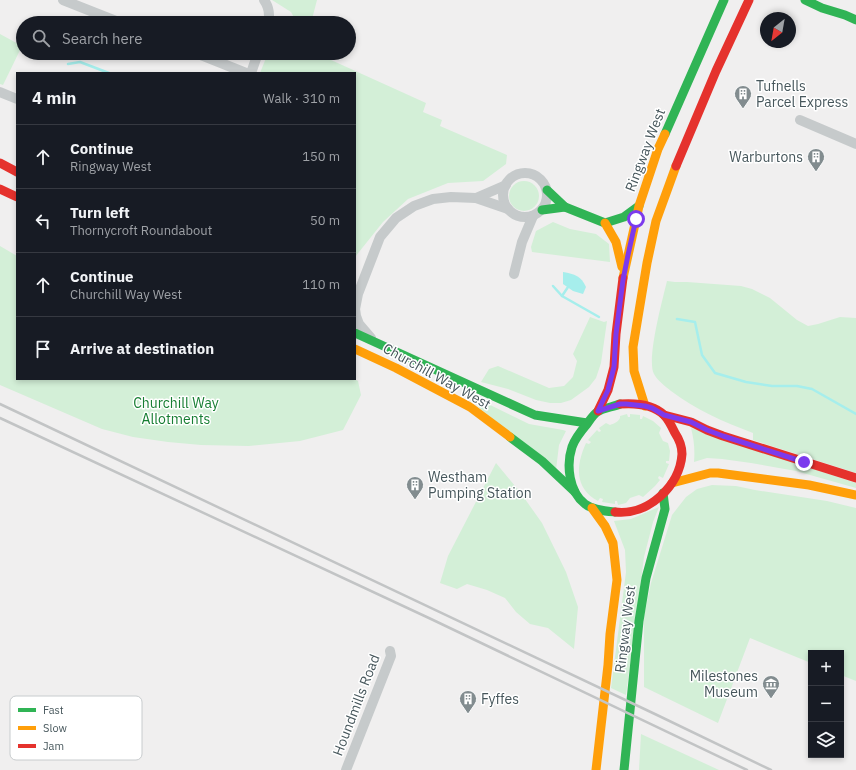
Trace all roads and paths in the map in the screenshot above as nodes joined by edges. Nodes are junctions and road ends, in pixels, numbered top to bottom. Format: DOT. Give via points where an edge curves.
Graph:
graph roads {
  1 [pos="63,0"];
  2 [pos="264,0"];
  3 [pos="724,0"];
  4 [pos="749,0"];
  5 [pos="805,0"];
  6 [pos="829,0"];
  7 [pos="845,15"];
  8 [pos="103,16"];
  9 [pos="269,16"];
  10 [pos="856,20"];
  11 [pos="214,60"];
  12 [pos="256,60"];
  13 [pos="244,72"];
  14 [pos="251,72"];
  15 [pos="0,92"];
  16 [pos="16,99"];
  17 [pos="800,120"];
  18 [pos="856,144"];
  19 [pos="0,163"];
  20 [pos="16,171"];
  21 [pos="506,185"];
  22 [pos="0,189"];
  23 [pos="547,190"];
  24 [pos="16,197"];
  25 [pos="476,198"];
  26 [pos="639,206"];
  27 [pos="564,207"];
  28 [pos="508,208"];
  29 [pos="542,210"];
  30 [pos="516,215"];
  31 [pos="533,216"];
  32 [pos="605,223"];
  33 [pos="522,242"];
  34 [pos="514,274"];
  35 [pos="623,280"];
  36 [pos="356,296"];
  37 [pos="356,316"];
  38 [pos="356,334"];
  39 [pos="375,343"];
  40 [pos="356,349"];
  41 [pos="645,406"];
  42 [pos="598,411"];
  43 [pos="664,415"];
  44 [pos="587,423"];
  45 [pos="856,478"];
  46 [pos="672,483"];
  47 [pos="576,493"];
  48 [pos="663,493"];
  49 [pos="856,495"];
  50 [pos="592,508"];
  51 [pos="390,651"];
  52 [pos="346,770"];
  53 [pos="596,770"];
  54 [pos="625,770"];
  1 -- 8 [label="street"];
  2 -- 9 [label="street"];
  3 -- 26 [label="main road, Ringway West" via="658,149"];
  4 -- 41 [label="main road" via="679,157 656,221 633,347 634,371"];
  5 -- 7 [label="main road"];
  6 -- 7 [label="main road"];
  7 -- 10 [label="main road"];
  11 -- 13 [label="street"];
  12 -- 14 [label="street"];
  15 -- 16 [label="street"];
  17 -- 18 [label="street"];
  19 -- 20 [label="main road"];
  21 -- 23 [label="street" via="510,179 524,173 540,178"];
  21 -- 25 [label="street"];
  21 -- 28 [label="street" via="503,198"];
  22 -- 24 [label="main road"];
  23 -- 27 [label="main road"];
  23 -- 29 [label="street"];
  25 -- 28 [label="street"];
  25 -- 36 [label="street" via="451,196 433,199 414,206 396,218 380,237"];
  26 -- 32 [label="main road" via="624,217"];
  26 -- 35 [label="main road, Ringway West"];
  27 -- 29 [label="main road"];
  27 -- 32 [label="main road"];
  28 -- 30 [label="street"];
  29 -- 31 [label="street"];
  30 -- 31 [label="street"];
  30 -- 33 [label="street"];
  31 -- 33 [label="street"];
  32 -- 35 [label="main road" via="616,242"];
  33 -- 34 [label="street"];
  35 -- 42 [label="main road, Ringway West" via="614,367 608,390"];
  37 -- 39 [label="street" via="359,324"];
  38 -- 39 [label="main road, Churchill Way West"];
  39 -- 44 [label="main road, Churchill Way West" via="535,415"];
  40 -- 47 [label="main road, Churchill Way West" via="473,410 542,461"];
  41 -- 42 [label="main road" via="620,404"];
  41 -- 43 [label="main road"];
  42 -- 44 [label="main road"];
  43 -- 45 [label="main road"];
  43 -- 46 [label="main road" via="676,433 682,452 678,472"];
  44 -- 47 [label="main road" via="577,437 569,458 570,481"];
  46 -- 48 [label="main road"];
  46 -- 49 [label="main road" via="718,473 809,485"];
  47 -- 50 [label="main road"];
  48 -- 50 [label="main road" via="649,505 630,512 618,513"];
  48 -- 54 [label="main road, Ringway West" via="665,509 646,578 639,621"];
  50 -- 53 [label="main road, Ringway West" via="609,533 614,547 617,580"];
  51 -- 52 [label="street, Houndmills Road" via="391,656"];
}
